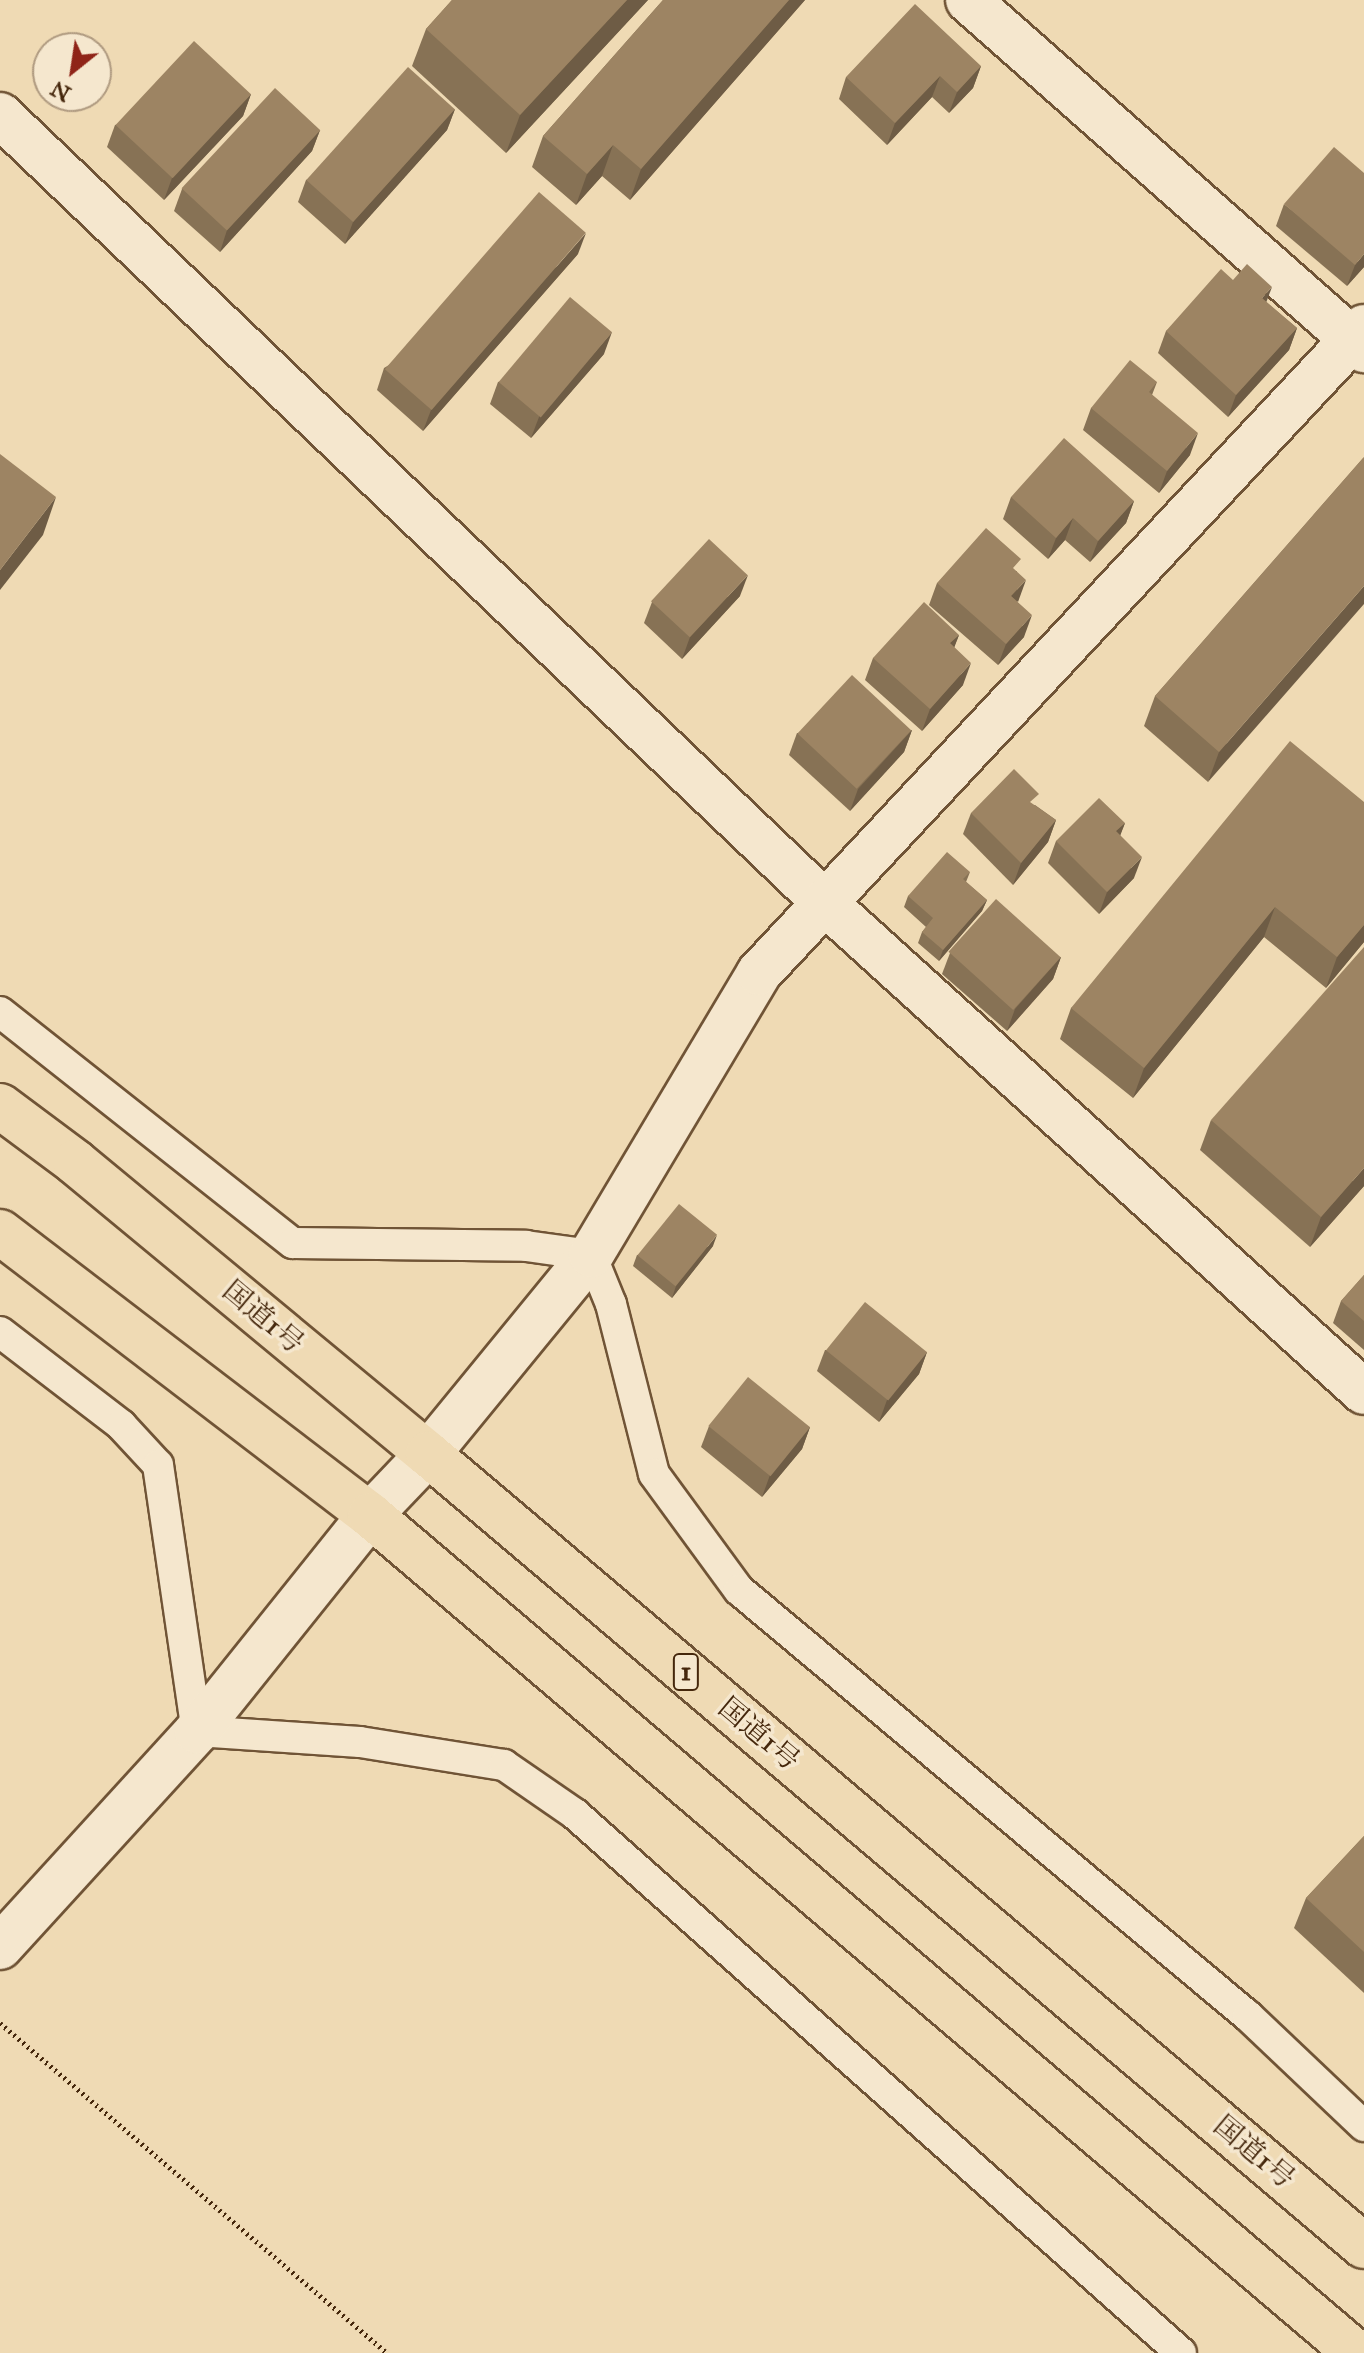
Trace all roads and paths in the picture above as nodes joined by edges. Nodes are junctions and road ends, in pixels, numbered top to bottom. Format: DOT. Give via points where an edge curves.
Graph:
graph roads {
  1 [pos="968,0"];
  2 [pos="0,115"];
  3 [pos="1360,339"];
  4 [pos="824,902"];
  5 [pos="0,1012"];
  6 [pos="0,1106"];
  7 [pos="0,1232"];
  8 [pos="591,1255"];
  9 [pos="0,1332"];
  10 [pos="1364,1392"];
  11 [pos="428,1454"];
  12 [pos="370,1515"];
  13 [pos="197,1731"];
  14 [pos="0,1947"];
  15 [pos="0,2023"];
  16 [pos="1364,2126"];
  17 [pos="1364,2246"];
  18 [pos="387,2353"];
  19 [pos="1181,2353"];
  20 [pos="1356,2353"];
  1 -- 3 [label="street"];
  2 -- 4 [label="street"];
  3 -- 4 [label="street"];
  4 -- 8 [label="street" via="759,973"];
  4 -- 10 [label="street"];
  5 -- 8 [label="lane" via="293,1243 526,1246"];
  6 -- 11 [label="highway, 国道1号 / 1"];
  7 -- 12 [label="highway"];
  8 -- 11 [label="street"];
  8 -- 16 [label="lane" via="611,1304 654,1474 739,1590 1248,2016"];
  9 -- 13 [label="lane" via="121,1425 158,1465"];
  11 -- 12 [label="street"];
  11 -- 17 [label="highway, 国道1号 / 1"];
  12 -- 13 [label="street"];
  12 -- 20 [label="highway"];
  13 -- 14 [label="street"];
  13 -- 19 [label="lane" via="360,1742 504,1765 575,1814"];
  15 -- 18 [label="path"];
}
